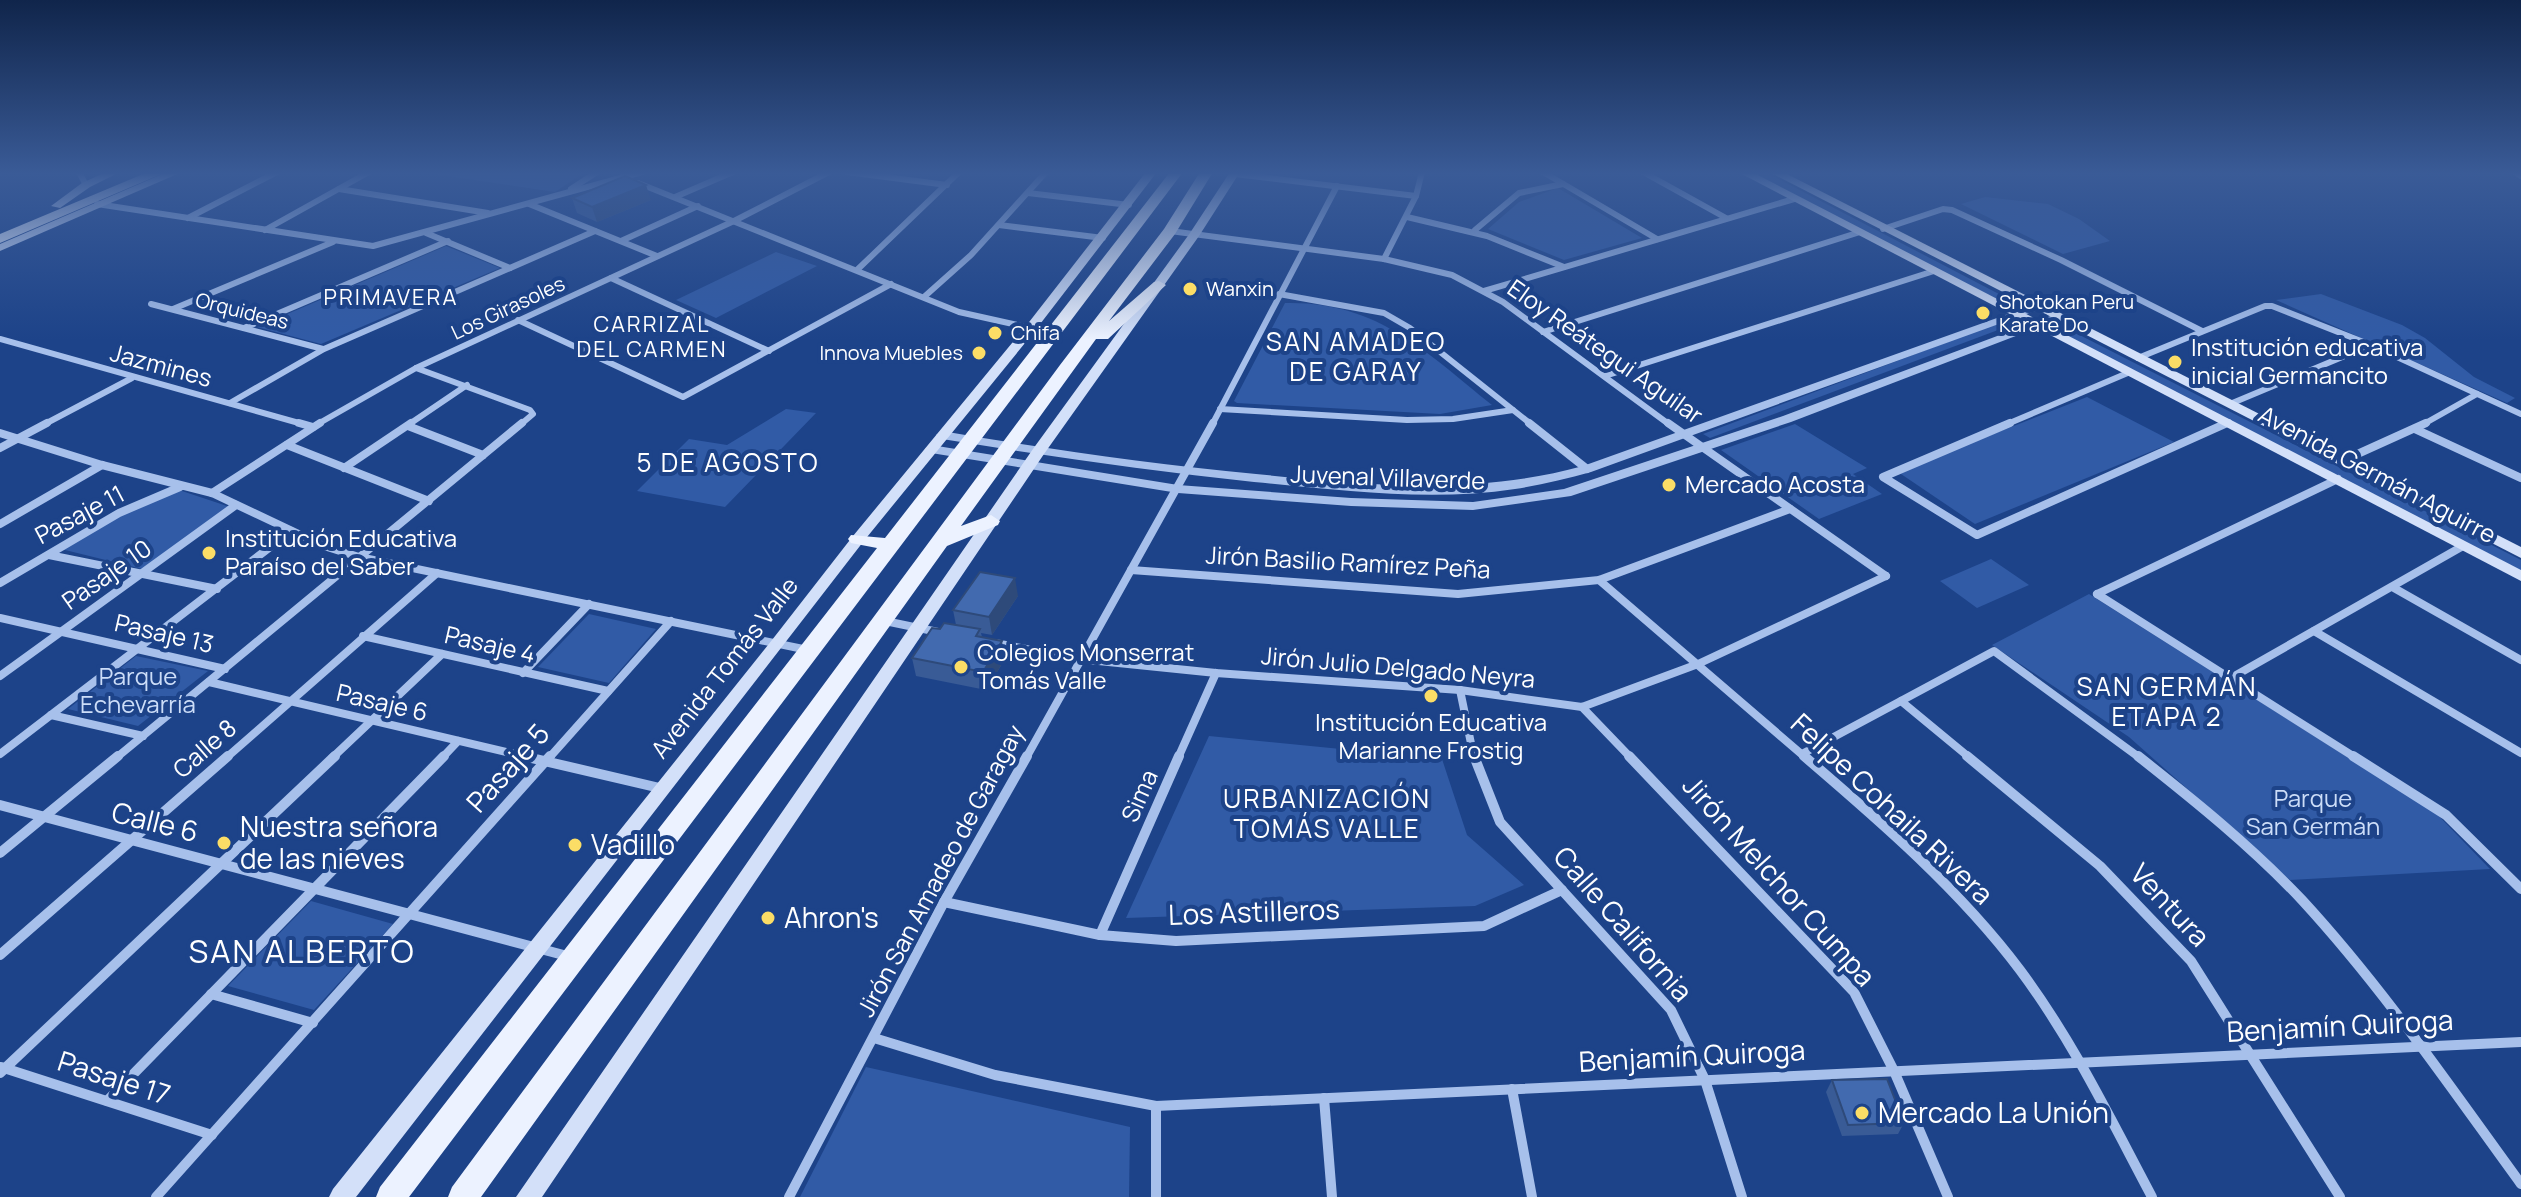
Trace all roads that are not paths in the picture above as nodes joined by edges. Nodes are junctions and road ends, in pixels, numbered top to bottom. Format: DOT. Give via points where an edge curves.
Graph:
graph roads {
  1 [pos="31,228"];
  2 [pos="45,228"];
  3 [pos="249,228"];
  4 [pos="268,228"];
  5 [pos="443,228"];
  6 [pos="588,228"];
  7 [pos="650,228"];
  8 [pos="719,228"];
  9 [pos="752,228"];
  10 [pos="902,228"];
  11 [pos="996,228"];
  12 [pos="1022,228"];
  13 [pos="1111,228"];
  14 [pos="1135,228"];
  15 [pos="1172,228"];
  16 [pos="1199,228"];
  17 [pos="1313,228"];
  18 [pos="1401,228"];
  19 [pos="1464,228"];
  20 [pos="1478,228"];
  21 [pos="1638,228"];
  22 [pos="1694,228"];
  23 [pos="1852,228"];
  24 [pos="1886,228"];
  25 [pos="1992,228"];
  26 [pos="1883,229"];
  27 [pos="264,230"];
  28 [pos="1475,230"];
  29 [pos="595,231"];
  30 [pos="1170,231"];
  31 [pos="1860,232"];
  32 [pos="426,233"];
  33 [pos="1195,234"];
  34 [pos="1103,238"];
  35 [pos="0,239"];
  36 [pos="1657,239"];
  37 [pos="448,241"];
  38 [pos="621,241"];
  39 [pos="334,242"];
  40 [pos="0,248"];
  41 [pos="1302,248"];
  42 [pos="657,256"];
  43 [pos="1384,259"];
  44 [pos="1564,267"];
  45 [pos="510,268"];
  46 [pos="858,269"];
  47 [pos="1934,271"];
  48 [pos="611,278"];
  49 [pos="891,284"];
  50 [pos="1159,285"];
  51 [pos="1483,291"];
  52 [pos="1279,294"];
  53 [pos="924,297"];
  54 [pos="151,304"];
  55 [pos="2036,307"];
  56 [pos="172,310"];
  57 [pos="2018,314"];
  58 [pos="2056,317"];
  59 [pos="518,320"];
  60 [pos="2037,325"];
  61 [pos="244,328"];
  62 [pos="1030,329"];
  63 [pos="2202,331"];
  64 [pos="1543,332"];
  65 [pos="1055,333"];
  66 [pos="0,339"];
  67 [pos="2371,345"];
  68 [pos="324,349"];
  69 [pos="769,351"];
  70 [pos="2138,358"];
  71 [pos="416,368"];
  72 [pos="1066,368"];
  73 [pos="2130,372"];
  74 [pos="1605,376"];
  75 [pos="132,378"];
  76 [pos="467,385"];
  77 [pos="2477,394"];
  78 [pos="230,403"];
  79 [pos="2230,404"];
  80 [pos="1220,409"];
  81 [pos="1513,410"];
  82 [pos="2521,414"];
  83 [pos="2229,422"];
  84 [pos="408,426"];
  85 [pos="313,427"];
  86 [pos="2415,429"];
  87 [pos="0,433"];
  88 [pos="1684,433"];
  89 [pos="18,438"];
  90 [pos="936,442"];
  91 [pos="287,445"];
  92 [pos="968,447"];
  93 [pos="1703,447"];
  94 [pos="0,448"];
  95 [pos="1004,453"];
  96 [pos="483,455"];
  97 [pos="1034,458"];
  98 [pos="2342,461"];
  99 [pos="102,465"];
  100 [pos="344,468"];
  101 [pos="1587,469"];
  102 [pos="1187,472"];
  103 [pos="2521,478"];
  104 [pos="2338,479"];
  105 [pos="181,487"];
  106 [pos="1178,489"];
  107 [pos="212,493"];
  108 [pos="429,501"];
  109 [pos="236,505"];
  110 [pos="1790,509"];
  111 [pos="991,521"];
  112 [pos="0,524"];
  113 [pos="291,531"];
  114 [pos="858,539"];
  115 [pos="942,541"];
  116 [pos="892,545"];
  117 [pos="2463,546"];
  118 [pos="2521,553"];
  119 [pos="48,554"];
  120 [pos="359,557"];
  121 [pos="1131,570"];
  122 [pos="143,573"];
  123 [pos="437,573"];
  124 [pos="1886,576"];
  125 [pos="2521,576"];
  126 [pos="1599,580"];
  127 [pos="0,583"];
  128 [pos="2394,588"];
  129 [pos="217,589"];
  130 [pos="589,604"];
  131 [pos="0,618"];
  132 [pos="671,621"];
  133 [pos="884,621"];
  134 [pos="918,628"];
  135 [pos="2314,631"];
  136 [pos="61,632"];
  137 [pos="944,633"];
  138 [pos="363,636"];
  139 [pos="989,642"];
  140 [pos="778,644"];
  141 [pos="137,648"];
  142 [pos="811,651"];
  143 [pos="442,654"];
  144 [pos="1079,659"];
  145 [pos="2521,660"];
  146 [pos="1698,664"];
  147 [pos="225,669"];
  148 [pos="523,673"];
  149 [pos="1216,673"];
  150 [pos="0,676"];
  151 [pos="2231,678"];
  152 [pos="209,682"];
  153 [pos="1460,690"];
  154 [pos="608,691"];
  155 [pos="1901,701"];
  156 [pos="288,702"];
  157 [pos="1582,707"];
  158 [pos="51,715"];
  159 [pos="372,721"];
  160 [pos="143,736"];
  161 [pos="458,741"];
  162 [pos="2521,753"];
  163 [pos="0,754"];
  164 [pos="1802,754"];
  165 [pos="547,761"];
  166 [pos="664,789"];
  167 [pos="0,805"];
  168 [pos="43,818"];
  169 [pos="131,840"];
  170 [pos="0,853"];
  171 [pos="223,864"];
  172 [pos="2521,889"];
  173 [pos="313,890"];
  174 [pos="1562,890"];
  175 [pos="944,902"];
  176 [pos="410,915"];
  177 [pos="1100,935"];
  178 [pos="537,948"];
  179 [pos="0,955"];
  180 [pos="576,958"];
  181 [pos="211,994"];
  182 [pos="313,1023"];
  183 [pos="874,1038"];
  184 [pos="2521,1042"];
  185 [pos="2421,1047"];
  186 [pos="2251,1055"];
  187 [pos="2081,1062"];
  188 [pos="2,1069"];
  189 [pos="1894,1071"];
  190 [pos="1705,1080"];
  191 [pos="1512,1089"];
  192 [pos="1324,1098"];
  193 [pos="107,1101"];
  194 [pos="1156,1106"];
  195 [pos="212,1135"];
  196 [pos="2521,1184"];
  197 [pos="156,1197"];
  198 [pos="341,1197"];
  199 [pos="391,1197"];
  200 [pos="463,1197"];
  201 [pos="528,1197"];
  202 [pos="789,1197"];
  203 [pos="1156,1197"];
  204 [pos="1332,1197"];
  205 [pos="1532,1197"];
  206 [pos="1742,1197"];
  207 [pos="1948,1197"];
  208 [pos="2152,1197"];
  209 [pos="2340,1197"];
  1 -- 35 [label="main road"];
  2 -- 40 [label="main road"];
  3 -- 27 [label="street"];
  4 -- 27 [label="street"];
  5 -- 32 [label="street"];
  6 -- 29 [label="street"];
  7 -- 38 [label="street"];
  8 -- 42 [label="street, Los Girasoles"];
  9 -- 46 [label="street"];
  10 -- 46 [label="street"];
  11 -- 53 [label="street"];
  12 -- 34 [label="street"];
  13 -- 34 [label="main road, Avenida Tomás Valle"];
  14 -- 65 [label="main road"];
  15 -- 30 [label="main road"];
  16 -- 33 [label="main road"];
  17 -- 41 [label="street, Jirón San Amadeo de Garagay"];
  18 -- 43 [label="street"];
  19 -- 28 [label="street"];
  20 -- 28 [label="street"];
  21 -- 36 [label="street"];
  22 -- 36 [label="street"];
  23 -- 31 [label="main road, Avenida Germán Aguirre"];
  24 -- 26 [label="street"];
  25 -- 63 [label="street"];
  26 -- 55 [label="main road, Avenida Germán Aguirre"];
  27 -- 39 [label="street"];
  28 -- 44 [label="street"];
  29 -- 38 [label="street"];
  29 -- 45 [label="street"];
  30 -- 33 [label="street, Eloy Reátegui Aguilar"];
  30 -- 72 [label="main road"];
  31 -- 47 [label="main road, Avenida Germán Aguirre"];
  31 -- 64 [label="street"];
  32 -- 37 [label="street"];
  32 -- 39 [label="street" via="365,247"];
  33 -- 41 [label="street, Eloy Reátegui Aguilar"];
  33 -- 50 [label="main road"];
  34 -- 62 [label="main road, Avenida Tomás Valle"];
  36 -- 44 [label="street"];
  37 -- 45 [label="street"];
  37 -- 61 [label="street"];
  38 -- 42 [label="street"];
  39 -- 56 [label="street"];
  41 -- 43 [label="street, Eloy Reátegui Aguilar"];
  41 -- 52 [label="street, Jirón San Amadeo de Garagay"];
  42 -- 48 [label="street, Los Girasoles"];
  43 -- 51 [label="street, Eloy Reátegui Aguilar" via="1452,275"];
  44 -- 51 [label="street"];
  45 -- 68 [label="street"];
  46 -- 49 [label="street"];
  47 -- 57 [label="main road, Avenida Germán Aguirre"];
  47 -- 74 [label="street"];
  48 -- 59 [label="street, Los Girasoles"];
  48 -- 69 [label="street"];
  49 -- 53 [label="street"];
  49 -- 69 [label="street"];
  50 -- 72 [label="main road"];
  50 -- 97 [label="main road"];
  51 -- 64 [label="street, Eloy Reátegui Aguilar"];
  52 -- 80 [label="street, Jirón San Amadeo de Garagay"];
  52 -- 81 [label="street" via="1384,313"];
  53 -- 62 [label="street" via="978,318"];
  54 -- 56 [label="street, Orquideas"];
  55 -- 57 [label="street, Juvenal Villaverde"];
  55 -- 58 [label="main road, Avenida Germán Aguirre"];
  56 -- 61 [label="street, Orquideas"];
  57 -- 60 [label="main road, Avenida Germán Aguirre"];
  57 -- 88 [label="street, Juvenal Villaverde"];
  58 -- 60 [label="street, Juvenal Villaverde"];
  58 -- 70 [label="main road, Avenida Germán Aguirre"];
  59 -- 69 [label="street" via="678,397 690,396"];
  59 -- 71 [label="street, Los Girasoles"];
  60 -- 73 [label="main road, Avenida Germán Aguirre"];
  60 -- 93 [label="street, Juvenal Villaverde"];
  61 -- 68 [label="street, Orquideas"];
  62 -- 65 [label="street"];
  62 -- 90 [label="main road, Avenida Tomás Valle"];
  63 -- 67 [label="street" via="2272,306"];
  63 -- 70 [label="street"];
  64 -- 74 [label="street, Eloy Reátegui Aguilar"];
  65 -- 92 [label="main road"];
  66 -- 75 [label="street, Jazmines"];
  67 -- 77 [label="street"];
  67 -- 79 [label="street"];
  68 -- 78 [label="street"];
  70 -- 79 [label="main road, Avenida Germán Aguirre"];
  71 -- 76 [label="street"];
  71 -- 85 [label="street, Los Girasoles"];
  72 -- 95 [label="main road"];
  73 -- 83 [label="main road, Avenida Germán Aguirre"];
  73 -- 83 [label="street" via="1883,477 1977,535"];
  74 -- 88 [label="street, Eloy Reátegui Aguilar"];
  75 -- 78 [label="street, Jazmines"];
  75 -- 89 [label="street"];
  76 -- 84 [label="street"];
  76 -- 96 [label="street" via="533,411"];
  77 -- 82 [label="street"];
  77 -- 86 [label="street"];
  78 -- 85 [label="street, Jazmines"];
  79 -- 98 [label="main road, Avenida Germán Aguirre"];
  80 -- 81 [label="street" via="1407,420"];
  80 -- 102 [label="street, Jirón San Amadeo de Garagay"];
  81 -- 101 [label="street"];
  83 -- 104 [label="main road, Avenida Germán Aguirre"];
  84 -- 96 [label="street"];
  84 -- 100 [label="street"];
  85 -- 91 [label="street, Los Girasoles"];
  86 -- 98 [label="street"];
  86 -- 103 [label="street"];
  87 -- 89 [label="street"];
  88 -- 93 [label="street, Eloy Reátegui Aguilar"];
  88 -- 101 [label="street, Juvenal Villaverde"];
  89 -- 94 [label="street"];
  89 -- 99 [label="street"];
  90 -- 92 [label="street, Juvenal Villaverde"];
  90 -- 114 [label="main road, Avenida Tomás Valle"];
  91 -- 100 [label="street"];
  91 -- 107 [label="street, Los Girasoles"];
  92 -- 95 [label="street, Juvenal Villaverde"];
  92 -- 116 [label="main road"];
  93 -- 106 [label="street, Juvenal Villaverde" via="1566,493 1473,506"];
  93 -- 110 [label="street, Eloy Reátegui Aguilar"];
  95 -- 97 [label="street, Juvenal Villaverde"];
  95 -- 115 [label="main road"];
  96 -- 108 [label="street"];
  97 -- 102 [label="street, Juvenal Villaverde"];
  97 -- 106 [label="street, Juvenal Villaverde"];
  97 -- 111 [label="main road"];
  98 -- 118 [label="main road, Avenida Germán Aguirre"];
  99 -- 105 [label="street"];
  99 -- 112 [label="street"];
  100 -- 108 [label="street"];
  101 -- 102 [label="street, Juvenal Villaverde" via="1474,491"];
  102 -- 106 [label="street, Jirón San Amadeo de Garagay"];
  104 -- 117 [label="main road, Avenida Germán Aguirre"];
  104 -- 151 [label="street" via="2097,594"];
  105 -- 107 [label="street"];
  105 -- 119 [label="street, Pasaje 11" via="119,513"];
  106 -- 121 [label="street, Jirón San Amadeo de Garagay"];
  107 -- 109 [label="street"];
  108 -- 120 [label="street"];
  109 -- 113 [label="street"];
  109 -- 122 [label="street, Pasaje 10"];
  110 -- 124 [label="street, Eloy Reátegui Aguilar"];
  110 -- 126 [label="street, Jirón Basilio Ramírez Peña"];
  111 -- 115 [label="main road"];
  111 -- 134 [label="main road"];
  113 -- 120 [label="street"];
  113 -- 129 [label="street"];
  114 -- 116 [label="main road"];
  114 -- 140 [label="main road, Avenida Tomás Valle"];
  115 -- 133 [label="main road"];
  116 -- 142 [label="main road"];
  117 -- 125 [label="main road, Avenida Germán Aguirre"];
  117 -- 128 [label="street"];
  119 -- 122 [label="street"];
  119 -- 127 [label="street, Pasaje 11"];
  120 -- 123 [label="street"];
  120 -- 147 [label="street"];
  121 -- 126 [label="street, Jirón Basilio Ramírez Peña" via="1458,594"];
  121 -- 144 [label="street, Jirón San Amadeo de Garagay"];
  122 -- 129 [label="street"];
  122 -- 136 [label="street, Pasaje 10"];
  123 -- 130 [label="street"];
  123 -- 138 [label="street, Calle 8"];
  124 -- 146 [label="street, Jirón Julio Delgado Neyra"];
  126 -- 146 [label="street, Felipe Cohaila Rivera"];
  128 -- 135 [label="street"];
  128 -- 145 [label="street"];
  129 -- 141 [label="street"];
  130 -- 132 [label="street"];
  130 -- 148 [label="street"];
  131 -- 136 [label="street, Pasaje 13"];
  132 -- 140 [label="street"];
  132 -- 154 [label="street, Pasaje 5"];
  133 -- 134 [label="street"];
  133 -- 200 [label="main road"];
  134 -- 137 [label="street"];
  134 -- 201 [label="main road"];
  135 -- 151 [label="street"];
  135 -- 162 [label="street"];
  136 -- 141 [label="street, Pasaje 13"];
  136 -- 150 [label="street, Pasaje 10"];
  138 -- 143 [label="street, Pasaje 4"];
  138 -- 156 [label="street, Calle 8"];
  139 -- 144 [label="street, Jirón Julio Delgado Neyra"];
  140 -- 142 [label="street"];
  140 -- 166 [label="main road, Avenida Tomás Valle"];
  141 -- 147 [label="street, Pasaje 13"];
  141 -- 158 [label="street"];
  142 -- 180 [label="main road"];
  143 -- 148 [label="street, Pasaje 4"];
  143 -- 159 [label="street"];
  144 -- 149 [label="street, Jirón Julio Delgado Neyra"];
  144 -- 175 [label="street, Jirón San Amadeo de Garagay"];
  146 -- 157 [label="street, Jirón Julio Delgado Neyra"];
  146 -- 164 [label="street, Felipe Cohaila Rivera"];
  147 -- 152 [label="street"];
  148 -- 154 [label="street, Pasaje 4"];
  149 -- 153 [label="street, Jirón Julio Delgado Neyra"];
  149 -- 177 [label="street, Sima"];
  151 -- 172 [label="street" via="2446,815"];
  152 -- 156 [label="street, Pasaje 6"];
  152 -- 160 [label="street"];
  153 -- 157 [label="street, Jirón Julio Delgado Neyra"];
  153 -- 174 [label="street, Calle California" via="1474,757 1500,822"];
  154 -- 165 [label="street, Pasaje 5"];
  155 -- 164 [label="street"];
  155 -- 185 [label="street" via="1994,651 2175,786 2260,861 2337,939"];
  155 -- 186 [label="street, Ventura" via="2100,866 2191,961"];
  156 -- 159 [label="street, Pasaje 6"];
  156 -- 169 [label="street, Calle 8"];
  157 -- 189 [label="street, Jirón Melchor Cumpa" via="1854,992"];
  158 -- 160 [label="street"];
  158 -- 163 [label="street"];
  159 -- 161 [label="street, Pasaje 6"];
  159 -- 171 [label="street"];
  160 -- 168 [label="street"];
  161 -- 165 [label="street, Pasaje 6"];
  161 -- 173 [label="street"];
  164 -- 187 [label="street, Felipe Cohaila Rivera" via="1950,889 2020,970"];
  165 -- 166 [label="street, Pasaje 6"];
  165 -- 176 [label="street, Pasaje 5"];
  166 -- 178 [label="main road, Avenida Tomás Valle"];
  167 -- 168 [label="street, Calle 6"];
  168 -- 169 [label="street, Calle 6"];
  168 -- 170 [label="street"];
  169 -- 171 [label="street, Calle 6"];
  169 -- 179 [label="street, Calle 8"];
  171 -- 173 [label="street, Calle 6"];
  171 -- 188 [label="street"];
  173 -- 176 [label="street, Calle 6"];
  173 -- 181 [label="street"];
  174 -- 177 [label="street, Los Astilleros" via="1484,926 1176,941"];
  174 -- 190 [label="street, Calle California" via="1671,1010"];
  175 -- 177 [label="street, Los Astilleros"];
  175 -- 183 [label="street, Jirón San Amadeo de Garagay"];
  176 -- 178 [label="street, Calle 6"];
  176 -- 182 [label="street, Pasaje 5"];
  178 -- 180 [label="street, Calle 6"];
  178 -- 198 [label="main road, Avenida Tomás Valle"];
  180 -- 199 [label="main road"];
  181 -- 182 [label="street"];
  181 -- 193 [label="street"];
  182 -- 195 [label="street, Pasaje 5"];
  183 -- 194 [label="street, Benjamín Quiroga" via="995,1075"];
  183 -- 202 [label="street, Jirón San Amadeo de Garagay"];
  184 -- 185 [label="street, Benjamín Quiroga"];
  185 -- 186 [label="street, Benjamín Quiroga"];
  185 -- 196 [label="street"];
  186 -- 187 [label="street, Benjamín Quiroga"];
  186 -- 209 [label="street, Ventura"];
  187 -- 189 [label="street, Benjamín Quiroga"];
  187 -- 208 [label="street, Felipe Cohaila Rivera"];
  188 -- 193 [label="street, Pasaje 17"];
  189 -- 190 [label="street, Benjamín Quiroga"];
  189 -- 207 [label="street, Jirón Melchor Cumpa"];
  190 -- 191 [label="street, Benjamín Quiroga"];
  190 -- 206 [label="street, Calle California"];
  191 -- 192 [label="street, Benjamín Quiroga"];
  191 -- 205 [label="street"];
  192 -- 194 [label="street, Benjamín Quiroga"];
  192 -- 204 [label="street"];
  193 -- 195 [label="street, Pasaje 17"];
  194 -- 203 [label="street"];
  195 -- 197 [label="street, Pasaje 5"];
}
